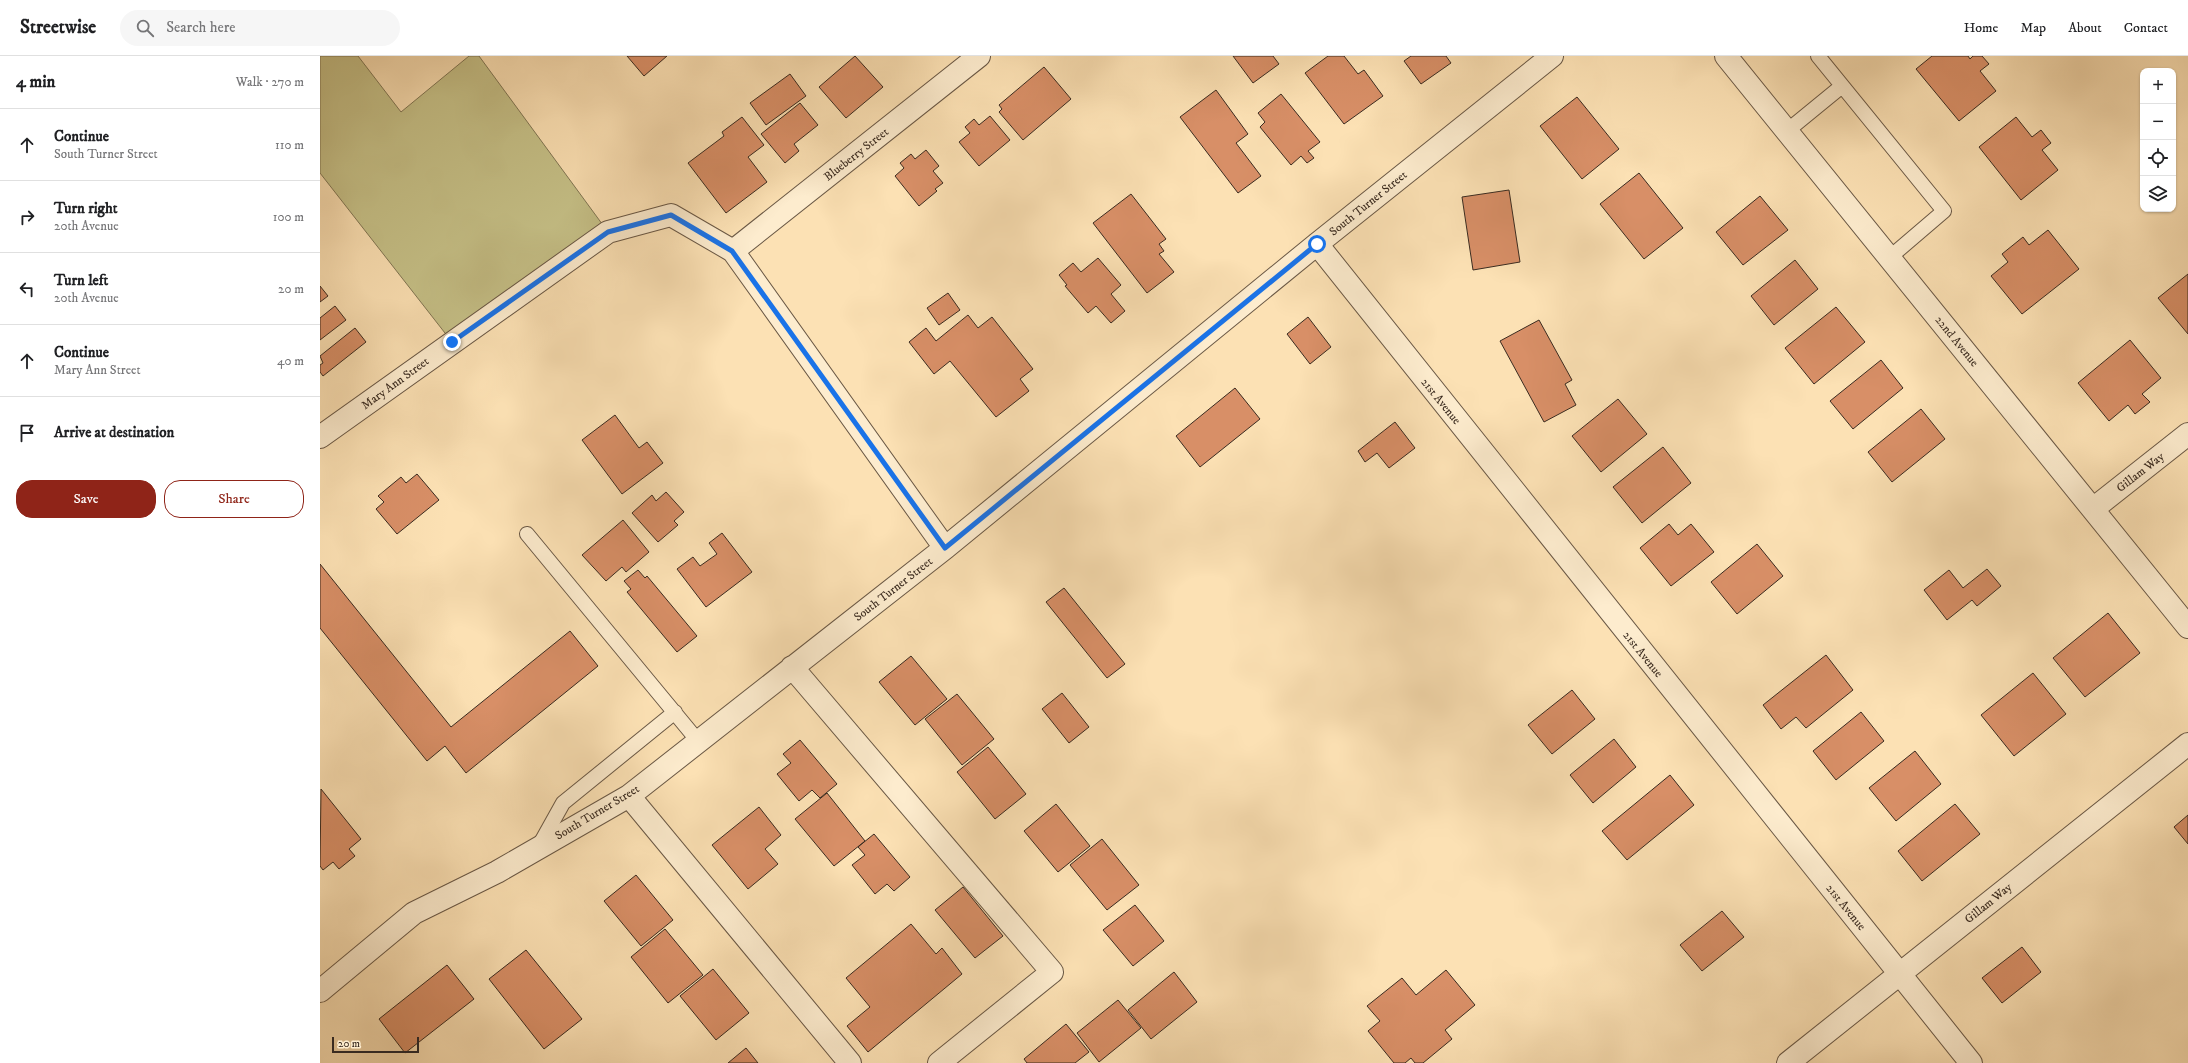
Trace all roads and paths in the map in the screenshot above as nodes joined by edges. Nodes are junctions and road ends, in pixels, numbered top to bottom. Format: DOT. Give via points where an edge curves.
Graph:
graph roads {
  1 [pos="979,56"];
  2 [pos="1552,56"];
  3 [pos="1726,56"];
  4 [pos="1818,56"];
  5 [pos="1842,86"];
  6 [pos="1786,131"];
  7 [pos="1317,244"];
  8 [pos="732,251"];
  9 [pos="1889,258"];
  10 [pos="2188,434"];
  11 [pos="320,437"];
  12 [pos="2093,509"];
  13 [pos="527,534"];
  14 [pos="945,548"];
  15 [pos="2188,627"];
  16 [pos="792,667"];
  17 [pos="675,712"];
  18 [pos="698,741"];
  19 [pos="2188,744"];
  20 [pos="629,796"];
  21 [pos="538,848"];
  22 [pos="1899,974"];
  23 [pos="320,991"];
  24 [pos="850,1063"];
  25 [pos="939,1063"];
  26 [pos="1788,1063"];
  27 [pos="1971,1063"];
  1 -- 8 [label="street, Blueberry Street"];
  2 -- 7 [label="street, South Turner Street"];
  3 -- 6 [label="street, 22nd Avenue"];
  4 -- 5 [label="lane"];
  5 -- 6 [label="lane"];
  5 -- 9 [label="lane" via="1944,211"];
  6 -- 9 [label="street, 22nd Avenue"];
  7 -- 14 [label="street, South Turner Street"];
  7 -- 22 [label="street, 21st Avenue"];
  8 -- 11 [label="street, Mary Ann Street" via="671,215 608,232"];
  8 -- 14 [label="street"];
  9 -- 12 [label="street, 22nd Avenue"];
  10 -- 12 [label="street, Gillam Way"];
  12 -- 15 [label="street, 22nd Avenue"];
  13 -- 17 [label="lane"];
  14 -- 16 [label="street, South Turner Street"];
  16 -- 18 [label="street, South Turner Street"];
  16 -- 25 [label="street" via="1052,972"];
  17 -- 18 [label="lane"];
  17 -- 21 [label="lane" via="563,803"];
  18 -- 20 [label="street, South Turner Street"];
  19 -- 22 [label="street, Gillam Way"];
  20 -- 21 [label="street, South Turner Street"];
  20 -- 24 [label="street"];
  21 -- 23 [label="street, South Turner Street" via="497,872 414,913"];
  22 -- 26 [label="street, Gillam Way"];
  22 -- 27 [label="street, 21st Avenue"];
}
